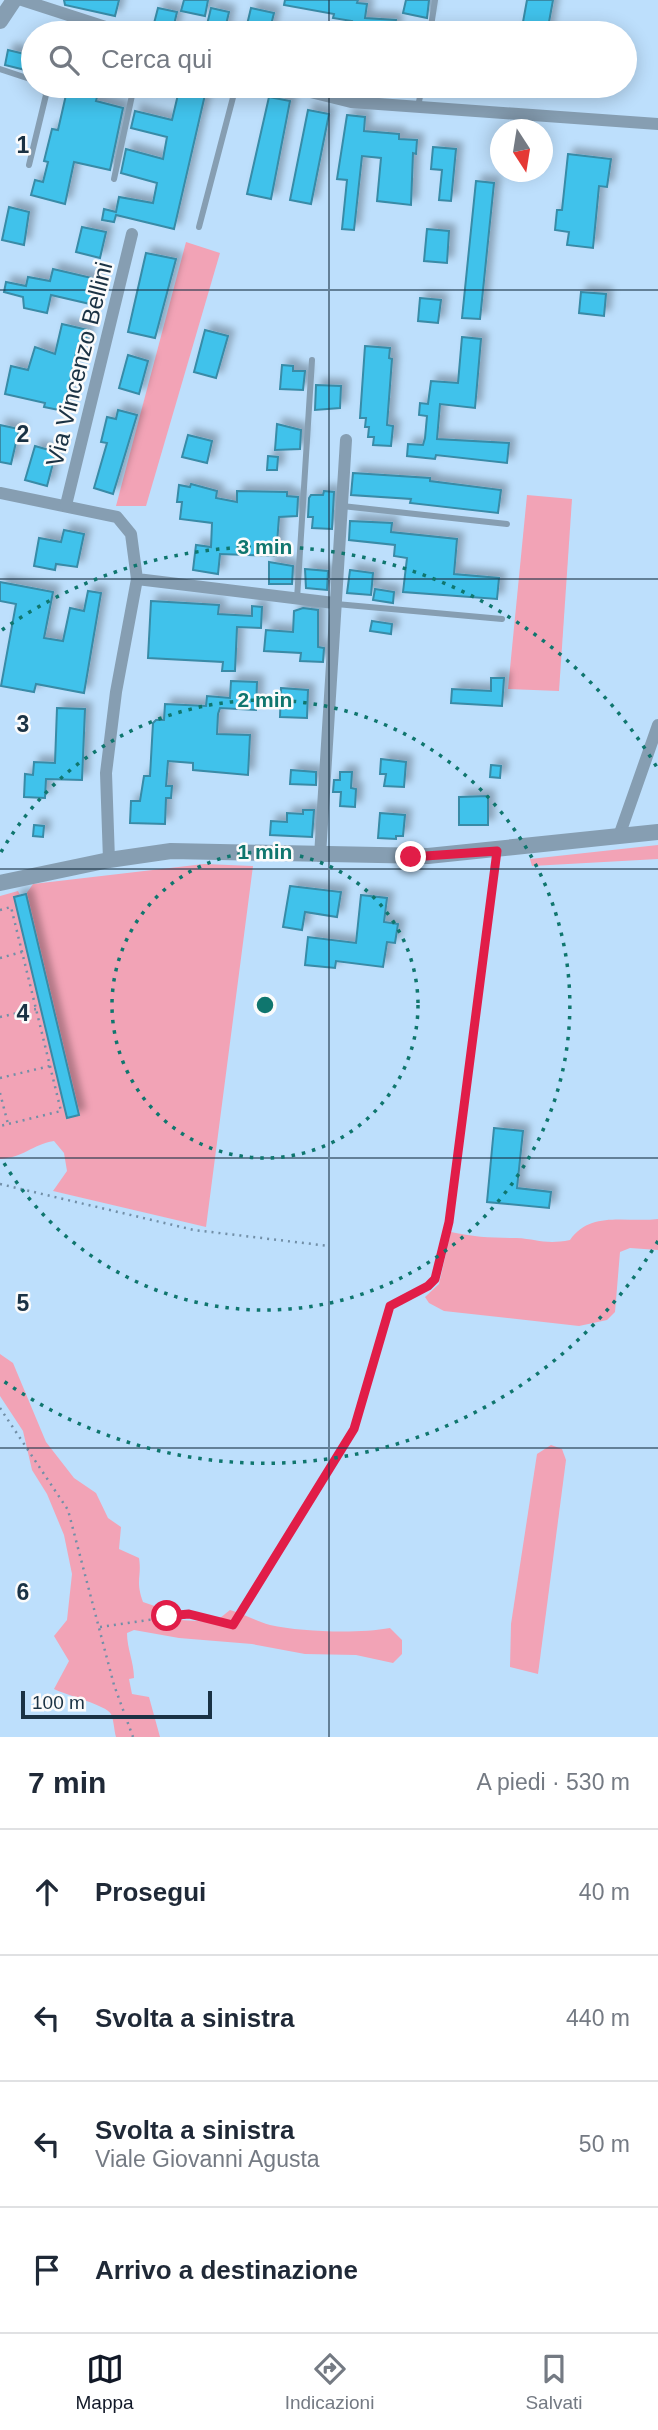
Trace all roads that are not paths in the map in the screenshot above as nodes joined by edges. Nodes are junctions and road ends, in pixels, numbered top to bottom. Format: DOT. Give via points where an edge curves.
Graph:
graph roads {
  1 [pos="14,0"];
  2 [pos="22,0"];
  3 [pos="435,0"];
  4 [pos="0,21"];
  5 [pos="87,21"];
  6 [pos="431,21"];
  7 [pos="0,69"];
  8 [pos="21,76"];
  9 [pos="45,98"];
  10 [pos="131,98"];
  11 [pos="233,98"];
  12 [pos="335,98"];
  13 [pos="420,98"];
  14 [pos="418,107"];
  15 [pos="658,124"];
  16 [pos="29,165"];
  17 [pos="114,178"];
  18 [pos="199,227"];
  19 [pos="132,234"];
  20 [pos="312,360"];
  21 [pos="346,440"];
  22 [pos="0,493"];
  23 [pos="66,505"];
  24 [pos="341,506"];
  25 [pos="507,524"];
  26 [pos="137,579"];
  27 [pos="298,599"];
  28 [pos="334,603"];
  29 [pos="502,619"];
  30 [pos="658,725"];
  31 [pos="658,832"];
  32 [pos="618,836"];
  33 [pos="320,856"];
  34 [pos="109,860"];
  35 [pos="0,883"];
  1 -- 4 [label="street"];
  2 -- 5 [label="street"];
  3 -- 6 [label="lane"];
  7 -- 8 [label="lane"];
  9 -- 16 [label="lane"];
  10 -- 17 [label="lane"];
  11 -- 18 [label="lane"];
  12 -- 14 [label="street"];
  13 -- 14 [label="lane"];
  14 -- 15 [label="street"];
  19 -- 23 [label="street, Via Vincenzo Bellini"];
  20 -- 27 [label="lane"];
  21 -- 24 [label="street"];
  22 -- 23 [label="street, Via Vincenzo Bellini"];
  23 -- 26 [label="street, Via Vincenzo Bellini" via="106,513 124,524 134,546"];
  24 -- 25 [label="lane"];
  24 -- 28 [label="street"];
  26 -- 27 [label="street"];
  26 -- 34 [label="street, Via Vincenzo Bellini" via="106,773"];
  27 -- 28 [label="street"];
  28 -- 29 [label="lane"];
  28 -- 33 [label="street"];
  30 -- 32 [label="street"];
  31 -- 32 [label="street"];
  32 -- 33 [label="street" via="419,857"];
  33 -- 34 [label="street" via="171,851"];
  34 -- 35 [label="street"];
}
